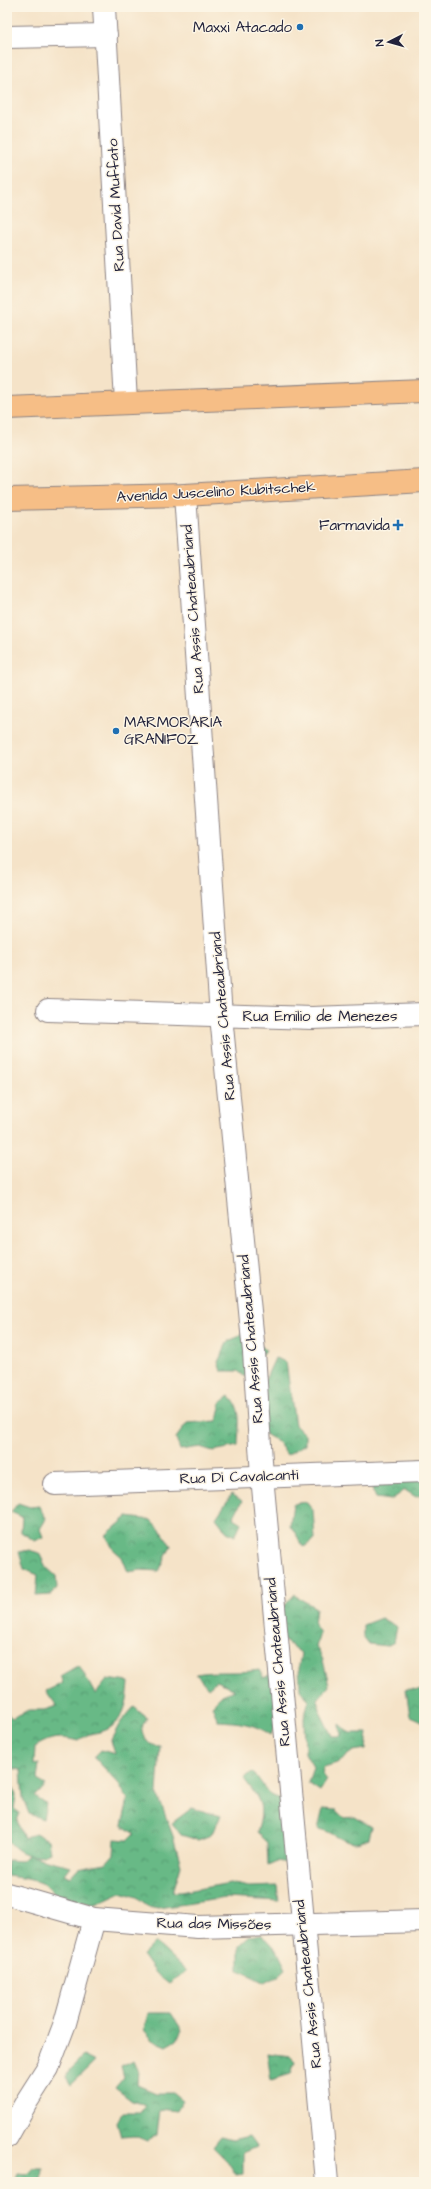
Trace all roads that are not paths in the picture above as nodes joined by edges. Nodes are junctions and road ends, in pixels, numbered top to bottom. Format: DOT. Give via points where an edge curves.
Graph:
graph roads {
  1 [pos="104,7"];
  2 [pos="106,35"];
  3 [pos="7,37"];
  4 [pos="424,391"];
  5 [pos="126,402"];
  6 [pos="7,408"];
  7 [pos="424,481"];
  8 [pos="185,495"];
  9 [pos="7,499"];
  10 [pos="48,1010"];
  11 [pos="424,1014"];
  12 [pos="221,1016"];
  13 [pos="424,1471"];
  14 [pos="262,1476"];
  15 [pos="55,1484"];
  16 [pos="7,1894"];
  17 [pos="94,1919"];
  18 [pos="424,1921"];
  19 [pos="302,1924"];
  20 [pos="7,2138"];
  21 [pos="328,2182"];
  1 -- 2 [label="street, Rua David Muffato"];
  2 -- 3 [label="street"];
  2 -- 5 [label="street, Rua David Muffato"];
  4 -- 5 [label="main road"];
  5 -- 6 [label="main road"];
  7 -- 8 [label="main road, Avenida Juscelino Kubitschek"];
  8 -- 9 [label="main road, Avenida Juscelino Kubitschek"];
  8 -- 12 [label="street, Rua Assis Chateaubriand"];
  10 -- 12 [label="street, Rua Emilio de Menezes"];
  11 -- 12 [label="street, Rua Emilio de Menezes" via="312,1018"];
  12 -- 14 [label="street, Rua Assis Chateaubriand" via="254,1352"];
  13 -- 14 [label="street, Rua Di Cavalcanti"];
  14 -- 15 [label="street, Rua Di Cavalcanti"];
  14 -- 19 [label="street, Rua Assis Chateaubriand"];
  16 -- 17 [label="street, Rua das Missões"];
  17 -- 19 [label="street, Rua das Missões" via="198,1926"];
  17 -- 20 [label="street" via="65,2023 48,2068 26,2101"];
  18 -- 19 [label="street, Rua das Missões"];
  19 -- 21 [label="street, Rua Assis Chateaubriand"];
}
